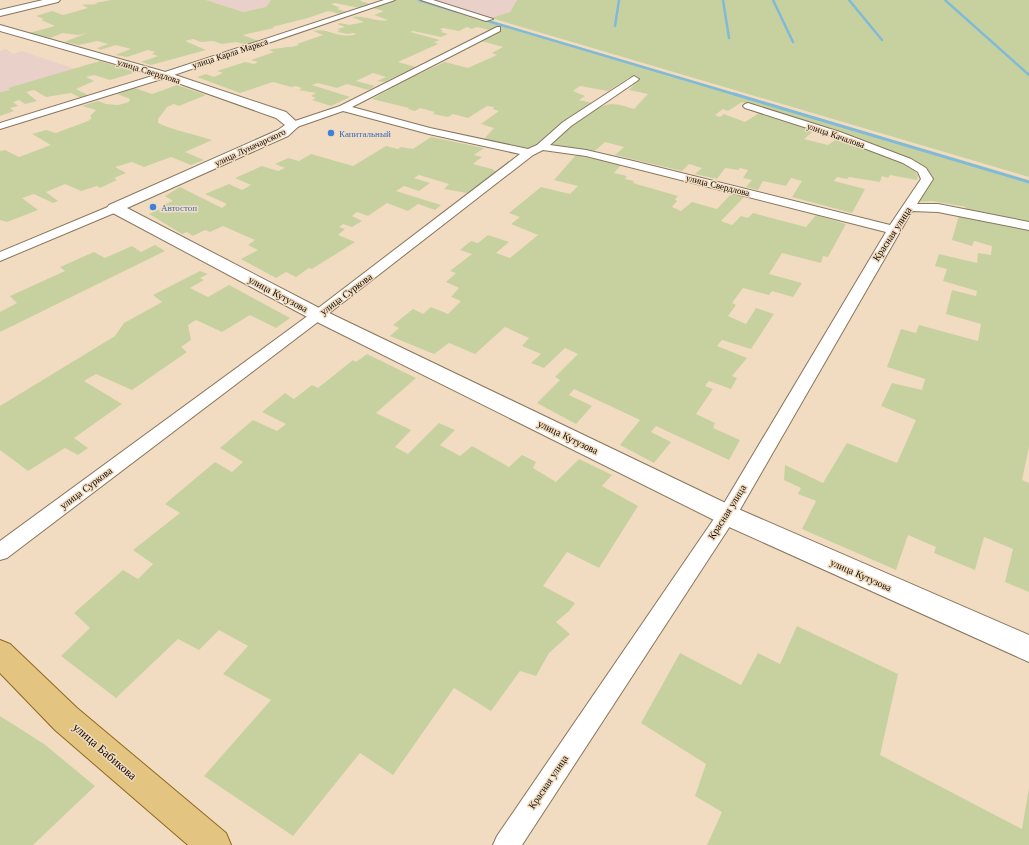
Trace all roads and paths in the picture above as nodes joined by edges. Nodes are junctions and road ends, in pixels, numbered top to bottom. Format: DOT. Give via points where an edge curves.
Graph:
graph roads {
  1 [pos="55,0"];
  2 [pos="391,0"];
  3 [pos="425,0"];
  4 [pos="0,13"];
  5 [pos="489,19"];
  6 [pos="0,28"];
  7 [pos="497,29"];
  8 [pos="165,75"];
  9 [pos="634,79"];
  10 [pos="748,106"];
  11 [pos="343,108"];
  12 [pos="293,125"];
  13 [pos="0,126"];
  14 [pos="535,150"];
  15 [pos="922,170"];
  16 [pos="910,207"];
  17 [pos="115,208"];
  18 [pos="1029,226"];
  19 [pos="893,230"];
  20 [pos="0,257"];
  21 [pos="318,315"];
  22 [pos="727,515"];
  23 [pos="0,552"];
  24 [pos="1029,649"];
  25 [pos="0,653"];
  26 [pos="214,845"];
  27 [pos="506,845"];
  1 -- 4 [label="street"];
  2 -- 8 [label="street, улица Карла Маркса"];
  3 -- 5 [label="street"];
  6 -- 8 [label="street, улица Свердлова"];
  7 -- 11 [label="street, улица Луначарского"];
  8 -- 12 [label="street, улица Свердлова" via="281,115"];
  8 -- 13 [label="street, улица Карла Маркса"];
  9 -- 14 [label="street, улица Суркова" via="567,124"];
  10 -- 15 [label="street, улица Качалова" via="836,134 907,161"];
  11 -- 12 [label="street, улица Луначарского"];
  11 -- 14 [label="street, улица Свердлова" via="429,131"];
  12 -- 17 [label="street, улица Луначарского" via="283,133"];
  14 -- 19 [label="street, улица Свердлова" via="586,153"];
  14 -- 21 [label="street, улица Суркова"];
  15 -- 16 [label="street, Красная улица" via="927,179"];
  16 -- 18 [label="street" via="938,208"];
  16 -- 19 [label="street, Красная улица"];
  17 -- 20 [label="street, улица Луначарского"];
  17 -- 21 [label="street, улица Кутузова"];
  19 -- 22 [label="street, Красная улица"];
  21 -- 22 [label="street, улица Кутузова"];
  21 -- 23 [label="street, улица Суркова"];
  22 -- 24 [label="street, улица Кутузова"];
  22 -- 27 [label="street, Красная улица"];
  25 -- 26 [label="main road, улица Бабикова" via="66,718"];
}
